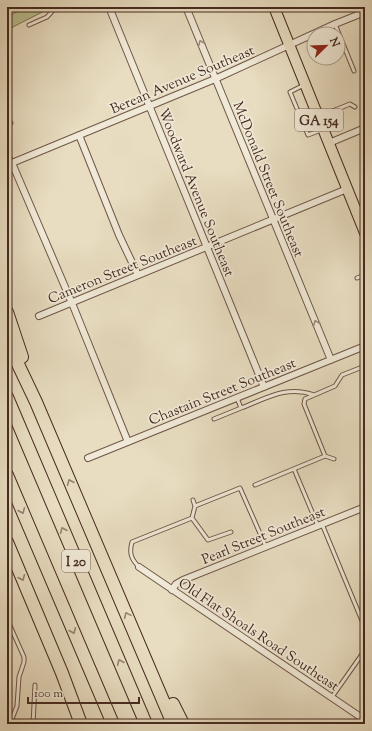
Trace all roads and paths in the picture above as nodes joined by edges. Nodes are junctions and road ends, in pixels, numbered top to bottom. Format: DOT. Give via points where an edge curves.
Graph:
graph roads {
  1 [pos="56,7"];
  2 [pos="109,7"];
  3 [pos="186,7"];
  4 [pos="274,7"];
  5 [pos="365,12"];
  6 [pos="335,24"];
  7 [pos="29,25"];
  8 [pos="290,45"];
  9 [pos="354,71"];
  10 [pos="215,79"];
  11 [pos="306,84"];
  12 [pos="149,106"];
  13 [pos="355,107"];
  14 [pos="318,117"];
  15 [pos="11,123"];
  16 [pos="7,125"];
  17 [pos="365,128"];
  18 [pos="323,130"];
  19 [pos="79,135"];
  20 [pos="328,143"];
  21 [pos="7,150"];
  22 [pos="10,164"];
  23 [pos="347,189"];
  24 [pos="273,220"];
  25 [pos="365,233"];
  26 [pos="207,247"];
  27 [pos="138,275"];
  28 [pos="365,275"];
  29 [pos="357,278"];
  30 [pos="71,303"];
  31 [pos="7,312"];
  32 [pos="39,316"];
  33 [pos="7,341"];
  34 [pos="365,346"];
  35 [pos="331,360"];
  36 [pos="365,366"];
  37 [pos="264,387"];
  38 [pos="314,395"];
  39 [pos="7,398"];
  40 [pos="237,398"];
  41 [pos="36,402"];
  42 [pos="242,408"];
  43 [pos="214,419"];
  44 [pos="128,442"];
  45 [pos="325,456"];
  46 [pos="88,458"];
  47 [pos="334,459"];
  48 [pos="294,469"];
  49 [pos="7,475"];
  50 [pos="255,485"];
  51 [pos="192,500"];
  52 [pos="195,506"];
  53 [pos="365,507"];
  54 [pos="192,518"];
  55 [pos="320,525"];
  56 [pos="232,532"];
  57 [pos="7,542"];
  58 [pos="266,547"];
  59 [pos="139,567"];
  60 [pos="172,590"];
  61 [pos="7,619"];
  62 [pos="364,622"];
  63 [pos="365,628"];
  64 [pos="143,650"];
  65 [pos="365,650"];
  66 [pos="62,673"];
  67 [pos="34,685"];
  68 [pos="332,697"];
  69 [pos="365,720"];
  70 [pos="10,724"];
  71 [pos="33,724"];
  72 [pos="81,724"];
  73 [pos="87,724"];
  74 [pos="113,724"];
  75 [pos="146,724"];
  76 [pos="173,724"];
  77 [pos="183,724"];
  1 -- 7 [label="lane" via="47,17"];
  2 -- 12 [label="street, Woodward Avenue Southeast"];
  10 -- 3 [label="street, McDonald Street Southeast, one-way"];
  4 -- 8 [label="main road, GA 154"];
  5 -- 6 [label="street, Berean Avenue Southeast"];
  6 -- 8 [label="street, Berean Avenue Southeast"];
  6 -- 9 [label="lane"];
  8 -- 10 [label="street, Berean Avenue Southeast"];
  8 -- 11 [label="main road, GA 154"];
  10 -- 12 [label="street, Berean Avenue Southeast"];
  10 -- 24 [label="street, McDonald Street Southeast"];
  11 -- 14 [label="main road, GA 154"];
  11 -- 18 [label="lane" via="290,92 308,135"];
  12 -- 19 [label="street, Berean Avenue Southeast"];
  12 -- 26 [label="street, Woodward Avenue Southeast"];
  13 -- 14 [label="lane" via="350,104"];
  14 -- 18 [label="main road, GA 154"];
  15 -- 16 [label="lane"];
  17 -- 20 [label="street"];
  18 -- 20 [label="main road, GA 154"];
  19 -- 22 [label="street, Berean Avenue Southeast"];
  19 -- 27 [label="street"];
  20 -- 23 [label="main road, GA 154"];
  21 -- 22 [label="lane"];
  22 -- 30 [label="street"];
  23 -- 24 [label="street, Cameron Street Southeast"];
  23 -- 25 [label="main road, GA 154"];
  24 -- 26 [label="street, Cameron Street Southeast"];
  35 -- 24 [label="street, McDonald Street Southeast, one-way"];
  26 -- 27 [label="street, Cameron Street Southeast"];
  26 -- 37 [label="street, Woodward Avenue Southeast"];
  27 -- 30 [label="street, Cameron Street Southeast"];
  28 -- 29 [label="lane"];
  30 -- 32 [label="street, Cameron Street Southeast"];
  30 -- 44 [label="street"];
  31 -- 41 [label="highway"];
  33 -- 41 [label="highway"];
  34 -- 35 [label="street, Chastain Street Southeast"];
  35 -- 37 [label="street, Chastain Street Southeast"];
  36 -- 38 [label="lane" via="342,375 335,386"];
  37 -- 40 [label="street, Chastain Street Southeast"];
  38 -- 42 [label="lane" via="294,390 281,392"];
  38 -- 45 [label="lane" via="305,399 304,404"];
  75 -- 39 [label="highway, I 20, one-way"];
  40 -- 42 [label="lane"];
  40 -- 44 [label="street, Chastain Street Southeast"];
  64 -- 41 [label="highway, one-way"];
  42 -- 43 [label="lane"];
  44 -- 46 [label="street, Chastain Street Southeast"];
  45 -- 47 [label="lane"];
  45 -- 48 [label="lane"];
  48 -- 50 [label="lane"];
  48 -- 55 [label="lane"];
  49 -- 74 [label="highway, I 20, one-way"];
  51 -- 52 [label="lane"];
  52 -- 54 [label="lane"];
  52 -- 58 [label="lane" via="240,488"];
  53 -- 55 [label="street, Pearl Street Southeast"];
  54 -- 56 [label="lane" via="208,540"];
  54 -- 59 [label="lane" via="132,542 130,555"];
  55 -- 58 [label="street, Pearl Street Southeast"];
  55 -- 62 [label="lane"];
  57 -- 66 [label="highway, one-way"];
  58 -- 60 [label="street, Pearl Street Southeast" via="183,580"];
  59 -- 60 [label="street, Old Flat Shoals Road Southeast"];
  60 -- 68 [label="street, Old Flat Shoals Road Southeast"];
  61 -- 70 [label="lane" via="24,657 17,706"];
  62 -- 63 [label="lane"];
  64 -- 76 [label="highway"];
  64 -- 77 [label="highway"];
  65 -- 68 [label="lane"];
  66 -- 72 [label="highway"];
  66 -- 73 [label="highway"];
  67 -- 71 [label="lane"];
  68 -- 69 [label="street, Old Flat Shoals Road Southeast"];
}
